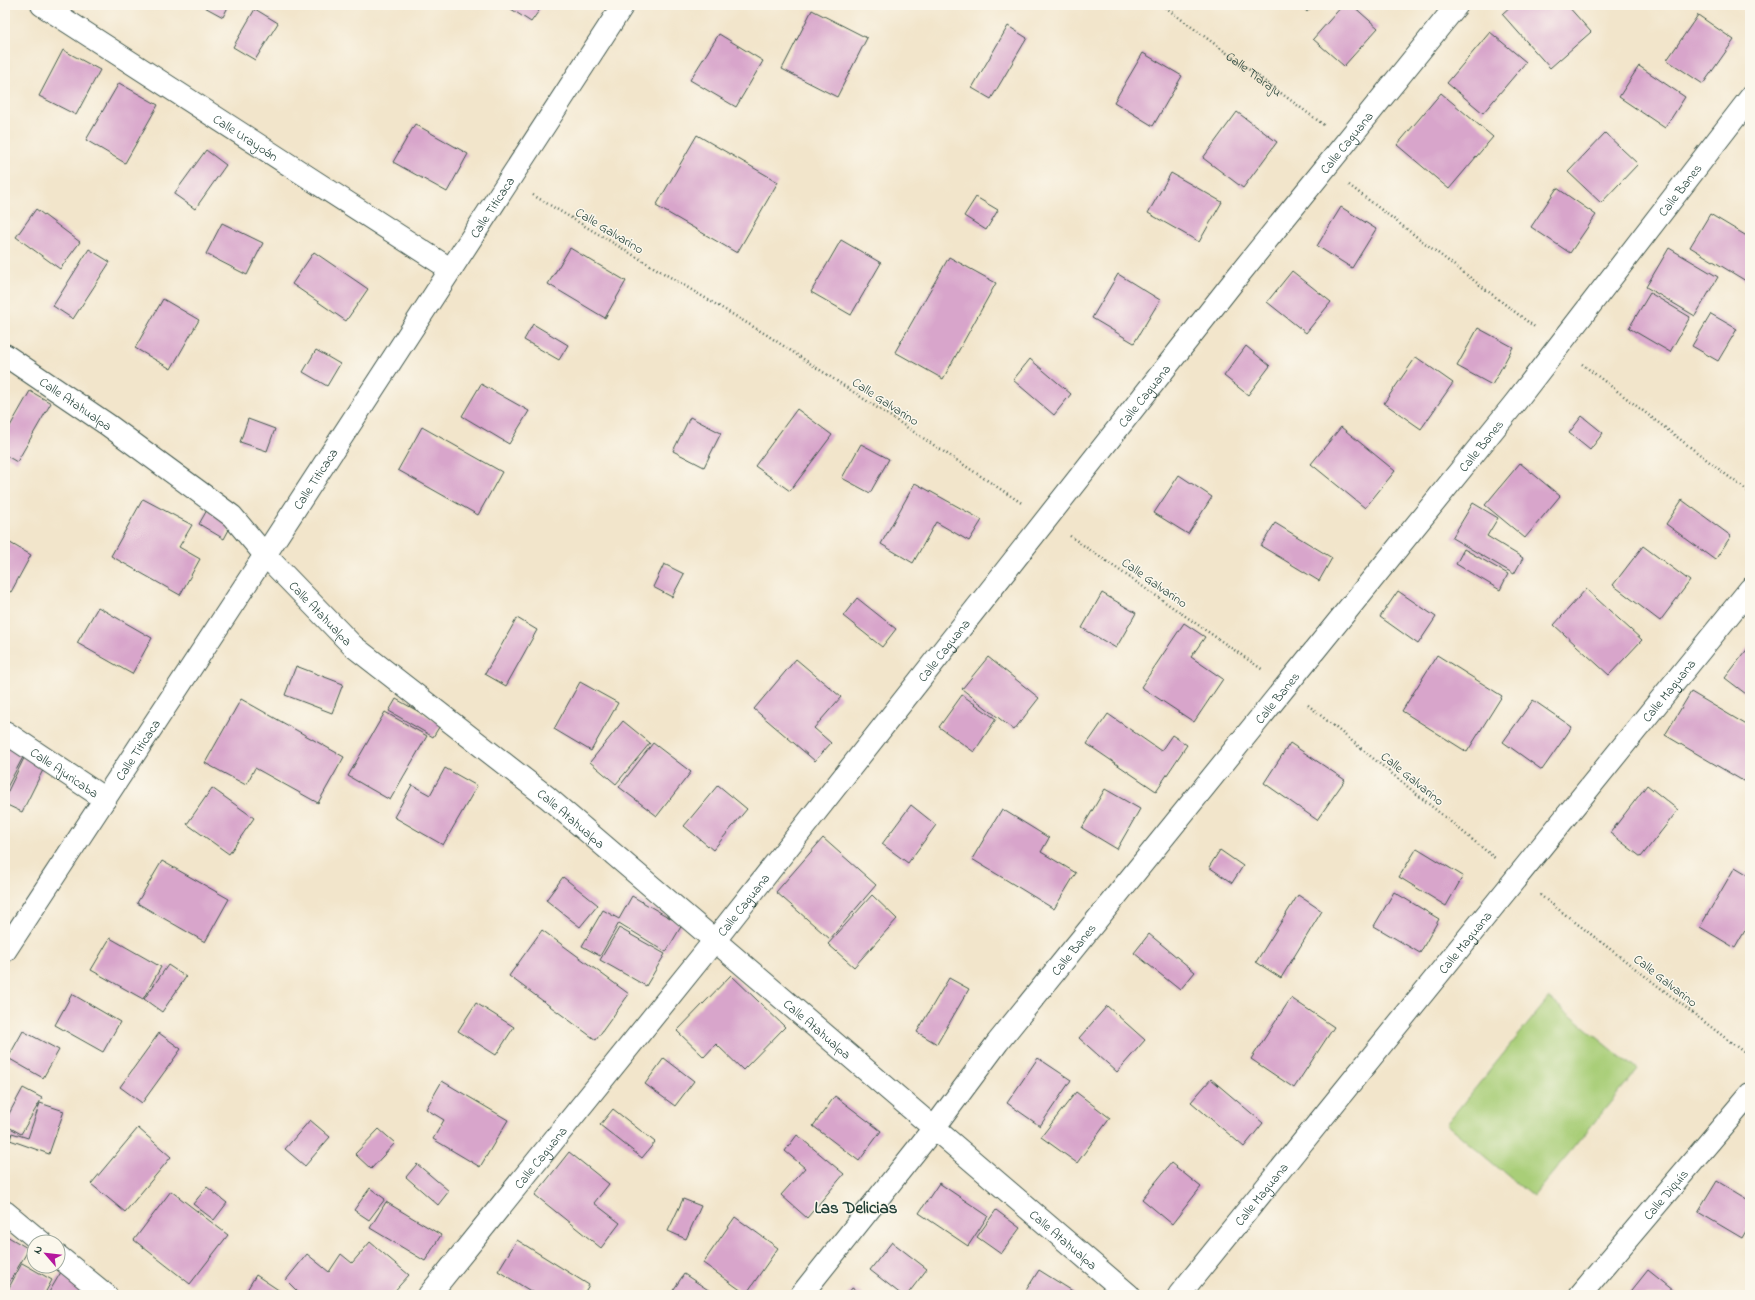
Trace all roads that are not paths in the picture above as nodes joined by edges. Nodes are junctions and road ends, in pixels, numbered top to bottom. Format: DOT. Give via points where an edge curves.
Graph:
graph roads {
  1 [pos="42,5"];
  2 [pos="622,5"];
  3 [pos="1457,5"];
  4 [pos="1750,98"];
  5 [pos="450,269"];
  6 [pos="5,355"];
  7 [pos="265,554"];
  8 [pos="1750,589"];
  9 [pos="5,732"];
  10 [pos="105,799"];
  11 [pos="715,940"];
  12 [pos="5,951"];
  13 [pos="1750,1094"];
  14 [pos="934,1128"];
  15 [pos="5,1212"];
  16 [pos="31,1234"];
  17 [pos="66,1262"];
  18 [pos="106,1295"];
  19 [pos="429,1295"];
  20 [pos="801,1295"];
  21 [pos="1129,1295"];
  22 [pos="1179,1295"];
  23 [pos="1580,1295"];
  1 -- 5 [label="street, Calle Urayoán"];
  2 -- 5 [label="street, Calle Titicaca"];
  3 -- 11 [label="street, Calle Caguana" via="1237,277"];
  4 -- 14 [label="street, Calle Banes" via="1514,404 998,1042"];
  5 -- 7 [label="street, Calle Titicaca"];
  6 -- 7 [label="street, Calle Atahualpa" via="108,425 232,516"];
  7 -- 10 [label="street, Calle Titicaca"];
  7 -- 11 [label="street, Calle Atahualpa" via="353,646 548,797"];
  8 -- 22 [label="street, Calle Maguana"];
  9 -- 10 [label="street, Calle Ajuricaba"];
  10 -- 12 [label="street, Calle Titicaca"];
  11 -- 14 [label="street, Calle Atahualpa"];
  11 -- 19 [label="street, Calle Caguana"];
  13 -- 23 [label="street, Calle Diquís"];
  14 -- 20 [label="street, Calle Banes"];
  14 -- 21 [label="street, Calle Atahualpa"];
  15 -- 16 [label="street"];
  17 -- 18 [label="street"];
}
